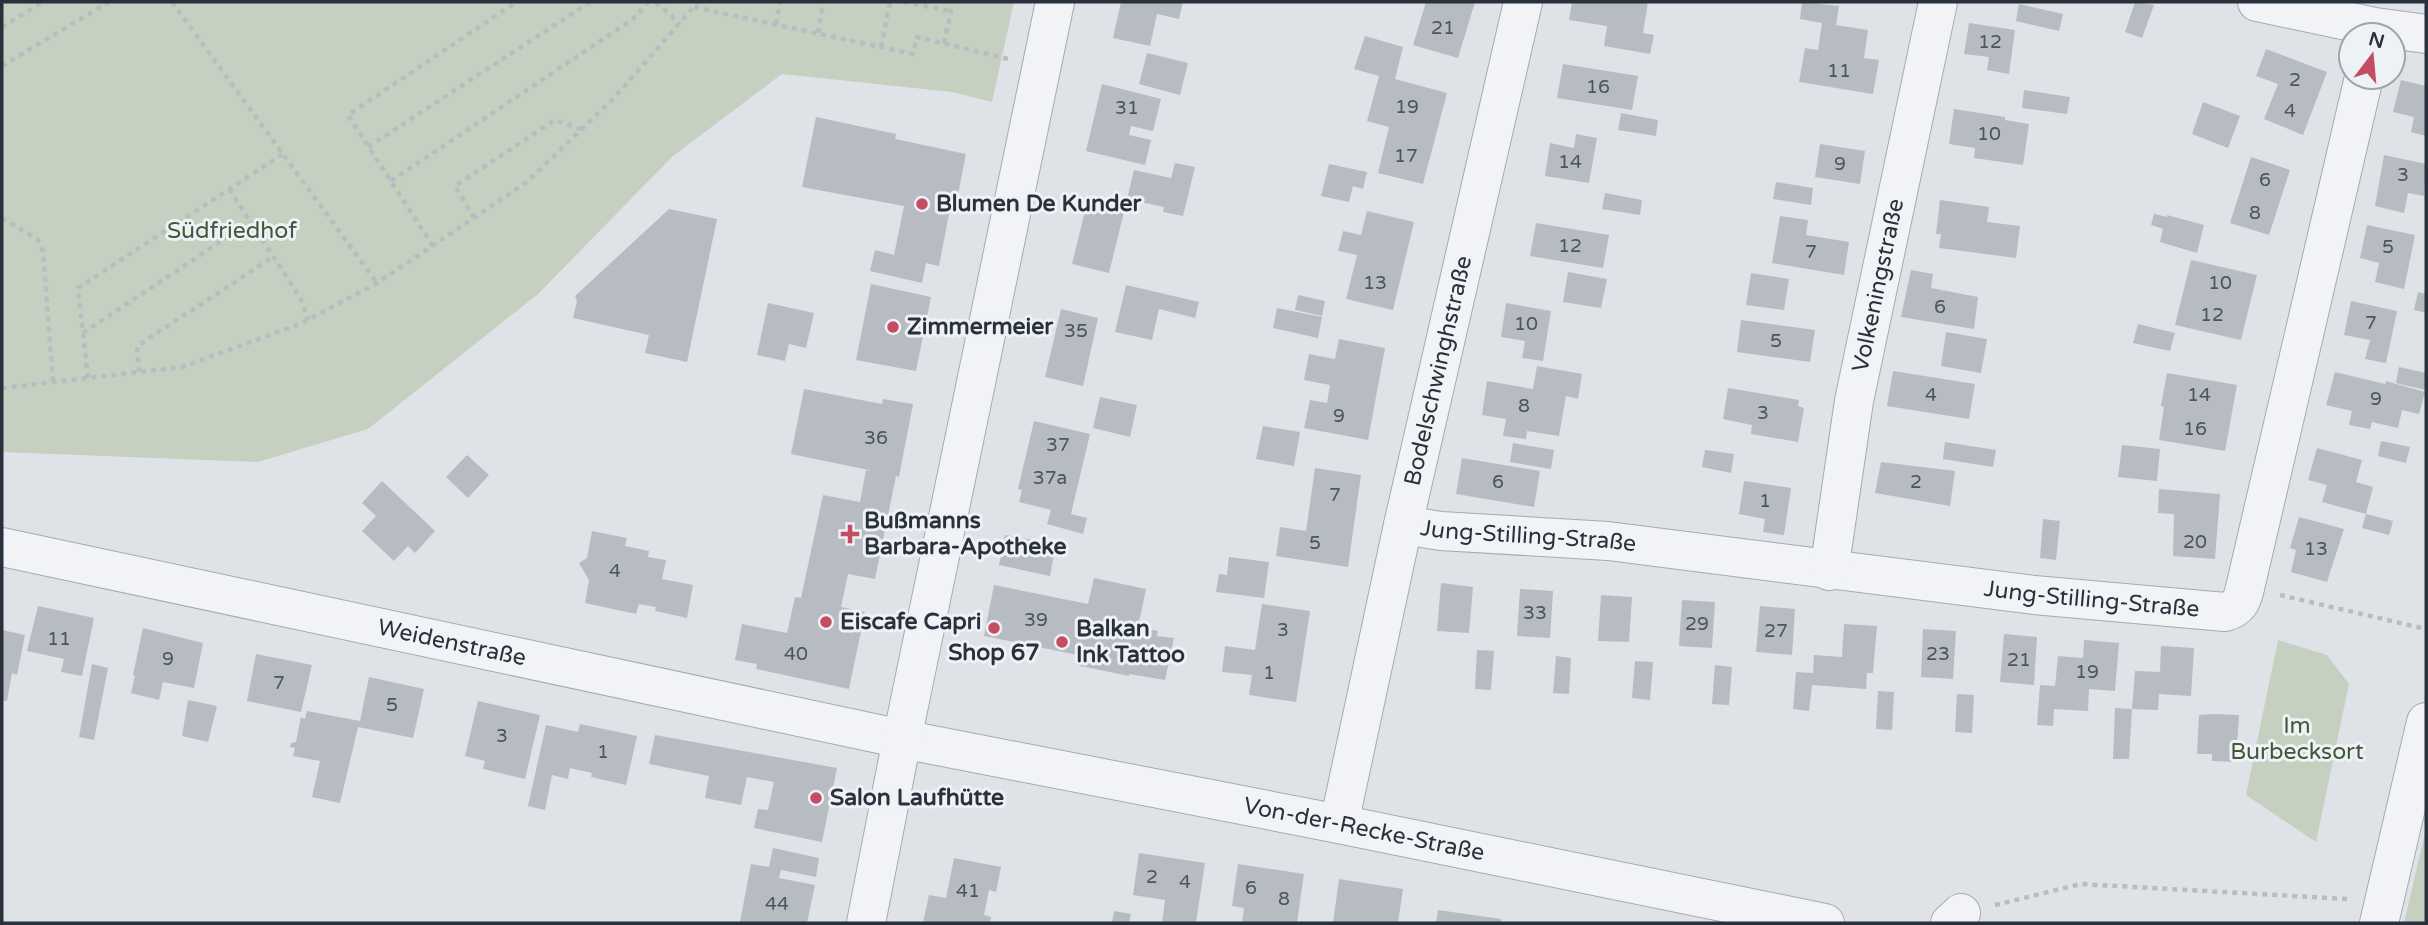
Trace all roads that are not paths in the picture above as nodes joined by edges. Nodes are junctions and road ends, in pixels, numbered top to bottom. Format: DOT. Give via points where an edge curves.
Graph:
graph roads {
  1 [pos="1055,2"];
  2 [pos="1523,2"];
  3 [pos="1938,2"];
  4 [pos="2257,2"];
  5 [pos="2337,22"];
  6 [pos="2407,33"];
  7 [pos="2426,34"];
  8 [pos="2361,91"];
  9 [pos="1403,525"];
  10 [pos="2,547"];
  11 [pos="1829,571"];
  12 [pos="2426,722"];
  13 [pos="902,739"];
  14 [pos="1339,824"];
  15 [pos="2381,912"];
  16 [pos="866,923"];
  17 [pos="1825,923"];
  1 -- 13 [label="street"];
  2 -- 9 [label="street, Bodelschwinghstraße"];
  3 -- 11 [label="street, Volkeningstraße" via="1854,401"];
  4 -- 5 [label="street"];
  6 -- 7 [label="street"];
  8 -- 11 [label="street, Jung-Stilling-Straße" via="2240,604 2225,612"];
  9 -- 11 [label="street, Jung-Stilling-Straße" via="1608,541"];
  9 -- 14 [label="street, Bodelschwinghstraße"];
  10 -- 13 [label="street, Weidenstraße"];
  12 -- 15 [label="street"];
  13 -- 14 [label="street, Von-der-Recke-Straße"];
  13 -- 16 [label="street"];
  14 -- 17 [label="street, Von-der-Recke-Straße"];
}
